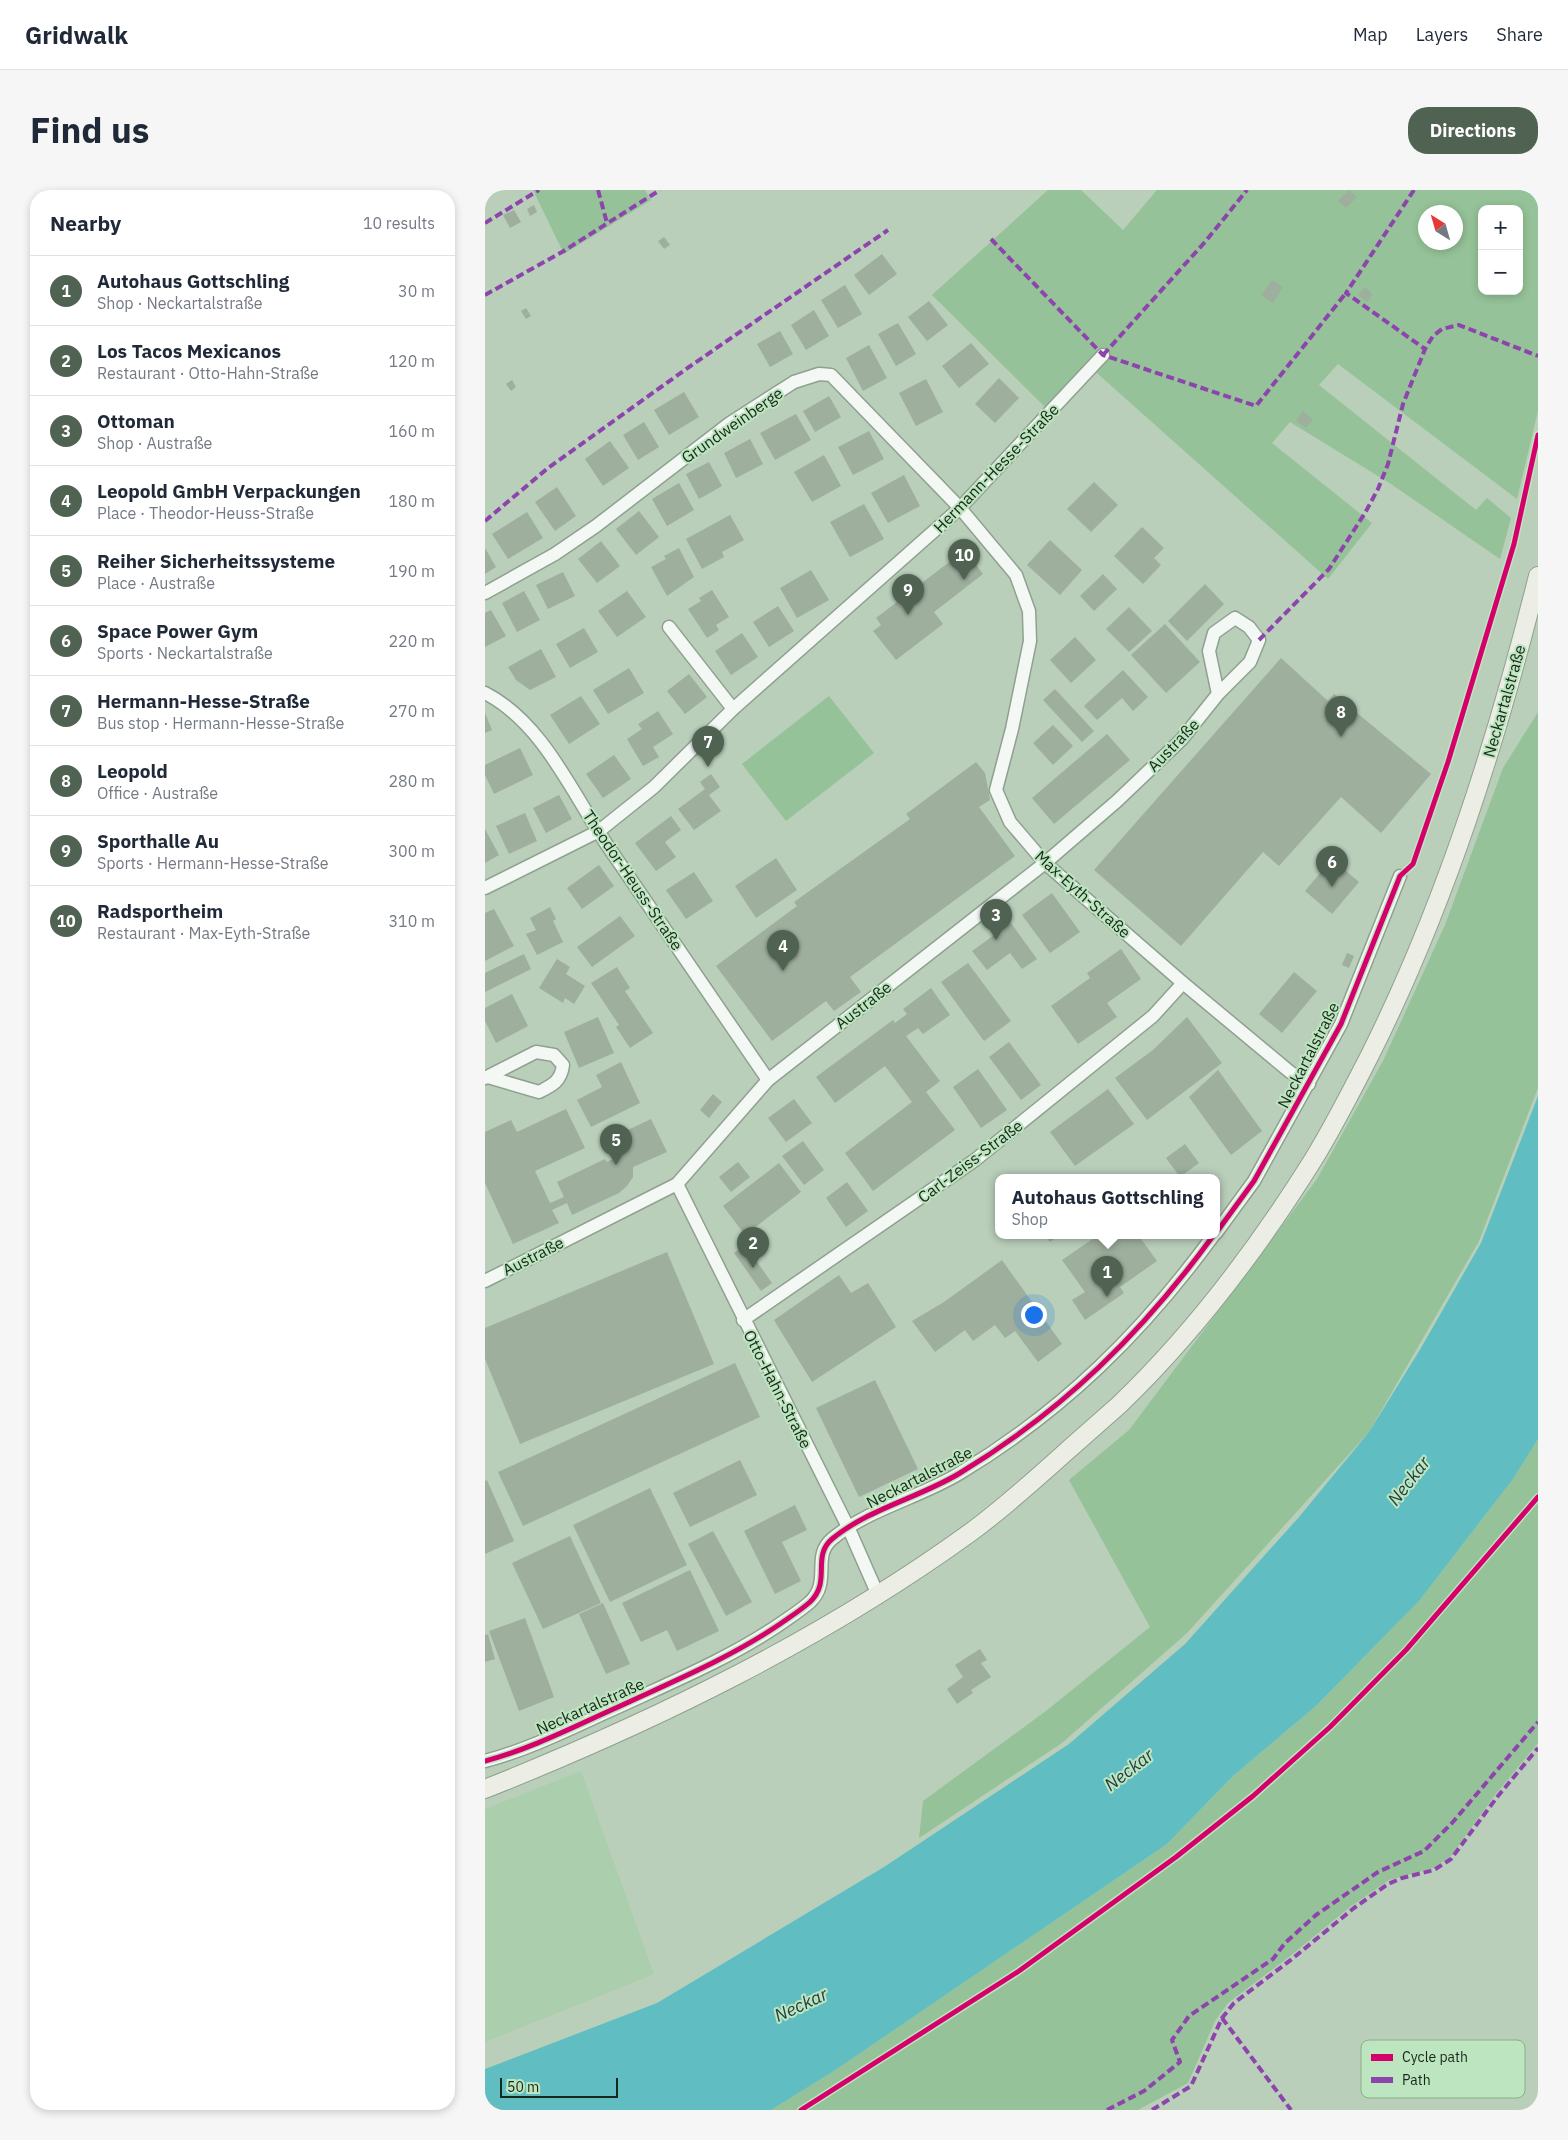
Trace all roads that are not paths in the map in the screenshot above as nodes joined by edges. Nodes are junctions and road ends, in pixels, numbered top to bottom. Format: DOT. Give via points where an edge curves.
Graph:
graph roads {
  1 [pos="1103,355"];
  2 [pos="961,508"];
  3 [pos="1538,576"];
  4 [pos="485,593"];
  5 [pos="669,627"];
  6 [pos="485,693"];
  7 [pos="1218,694"];
  8 [pos="733,709"];
  9 [pos="599,832"];
  10 [pos="1045,863"];
  11 [pos="1400,876"];
  12 [pos="485,888"];
  13 [pos="1183,983"];
  14 [pos="487,1077"];
  15 [pos="768,1080"];
  16 [pos="1309,1084"];
  17 [pos="677,1184"];
  18 [pos="1220,1228"];
  19 [pos="1211,1239"];
  20 [pos="485,1281"];
  21 [pos="743,1320"];
  22 [pos="849,1529"];
  23 [pos="877,1595"];
  24 [pos="485,1761"];
  25 [pos="485,1790"];
  1 -- 2 [label="street, Hermann-Hesse-Straße"];
  2 -- 4 [label="street, Grundweinberge" via="831,375 819,374 794,382 730,423 588,532"];
  2 -- 8 [label="street, Hermann-Hesse-Straße"];
  2 -- 10 [label="street, Max-Eyth-Straße" via="1016,575 1029,611 1030,641 997,790 1010,822"];
  3 -- 23 [label="main road, Neckartalstraße" via="1505,704 1468,819 1401,994 1315,1158 1233,1276 1121,1403 973,1530"];
  5 -- 8 [label="street"];
  6 -- 9 [label="street, Theodor-Heuss-Straße" via="529,727 565,775"];
  7 -- 7 [label="street, Austraße" via="1250,662 1259,640 1249,627 1235,618 1214,633 1209,652"];
  7 -- 10 [label="street, Austraße" via="1182,738 1117,801"];
  8 -- 9 [label="street, Hermann-Hesse-Straße" via="654,787"];
  9 -- 12 [label="street, Hermann-Hesse-Straße"];
  9 -- 15 [label="street, Theodor-Heuss-Straße"];
  10 -- 13 [label="street, Max-Eyth-Straße"];
  10 -- 15 [label="street, Austraße"];
  11 -- 16 [label="street, Neckartalstraße" via="1341,1024"];
  13 -- 16 [label="street, Max-Eyth-Straße" via="1290,1072"];
  13 -- 21 [label="street, Carl-Zeiss-Straße" via="1153,1016 975,1160"];
  14 -- 14 [label="street" via="536,1052 554,1055 563,1065 562,1076 555,1085 539,1092"];
  15 -- 17 [label="street, Austraße"];
  16 -- 18 [label="street, Neckartalstraße" via="1254,1181"];
  17 -- 20 [label="street, Austraße"];
  17 -- 21 [label="street, Otto-Hahn-Straße"];
  19 -- 22 [label="street, Neckartalstraße" via="1153,1312 1109,1360 1061,1403 957,1475"];
  21 -- 22 [label="street, Otto-Hahn-Straße"];
  22 -- 23 [label="street, Otto-Hahn-Straße"];
  22 -- 24 [label="street, Neckartalstraße" via="826,1545 821,1560 820,1590 811,1601 759,1638 690,1674 561,1732 513,1753"];
  23 -- 25 [label="main road, Neckartalstraße" via="780,1652 696,1695"];
}
